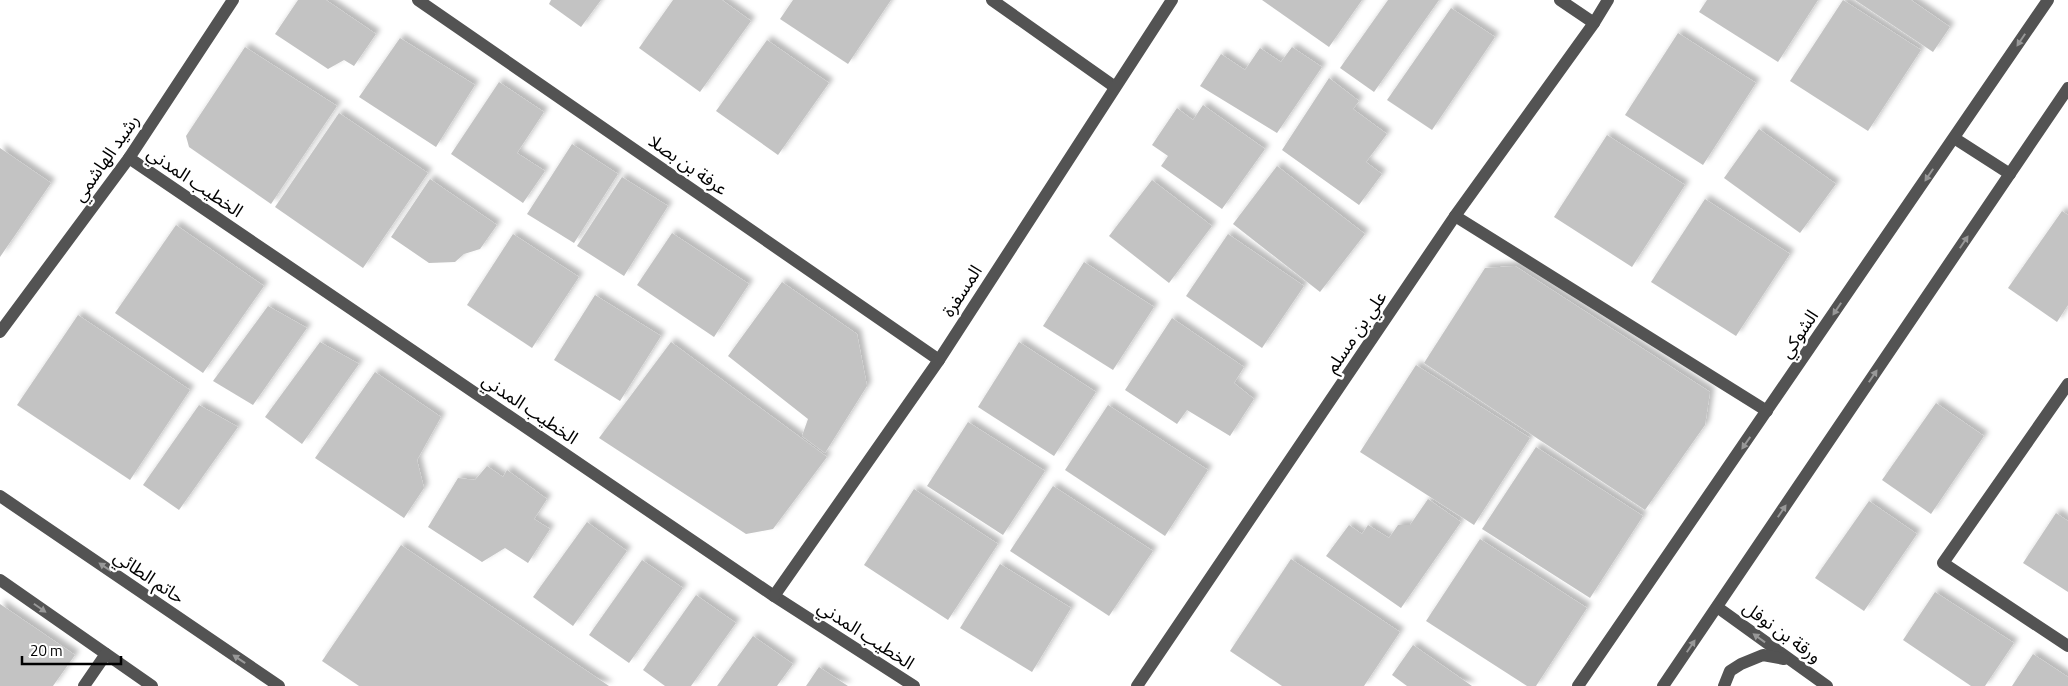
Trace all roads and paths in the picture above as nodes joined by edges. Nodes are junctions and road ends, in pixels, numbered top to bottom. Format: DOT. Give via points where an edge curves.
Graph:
graph roads {
  1 [pos="233,0"];
  2 [pos="418,0"];
  3 [pos="992,0"];
  4 [pos="1172,0"];
  5 [pos="1560,0"];
  6 [pos="1608,0"];
  7 [pos="2048,0"];
  8 [pos="1594,23"];
  9 [pos="1115,87"];
  10 [pos="2068,88"];
  11 [pos="1954,138"];
  12 [pos="129,158"];
  13 [pos="2010,174"];
  14 [pos="1455,216"];
  15 [pos="0,332"];
  16 [pos="938,360"];
  17 [pos="2068,384"];
  18 [pos="1767,411"];
  19 [pos="0,496"];
  20 [pos="0,580"];
  21 [pos="774,596"];
  22 [pos="1717,607"];
  23 [pos="2068,646"];
  24 [pos="106,654"];
  25 [pos="1789,660"];
  26 [pos="1670,684"];
  27 [pos="84,686"];
  28 [pos="152,686"];
  29 [pos="279,686"];
  30 [pos="914,686"];
  31 [pos="1137,686"];
  32 [pos="1578,686"];
  33 [pos="1724,686"];
  34 [pos="1827,686"];
  1 -- 12 [label="street, رشيد الهاشمي"];
  2 -- 16 [label="street, عرفة بن بصلا"];
  3 -- 9 [label="street"];
  4 -- 9 [label="street, المسفرة"];
  5 -- 8 [label="street"];
  6 -- 8 [label="street, علي بن مسلم"];
  7 -- 11 [label="street, الشوكي, one-way"];
  8 -- 14 [label="street, علي بن مسلم"];
  9 -- 16 [label="street, المسفرة"];
  10 -- 13 [label="street"];
  11 -- 13 [label="street"];
  11 -- 18 [label="street, الشوكي, one-way"];
  12 -- 15 [label="street, رشيد الهاشمي"];
  12 -- 21 [label="street, الخطيب المدني"];
  22 -- 13 [label="street, one-way"];
  14 -- 18 [label="street"];
  14 -- 31 [label="street, علي بن مسلم"];
  16 -- 21 [label="street, المسفرة"];
  17 -- 23 [label="street" via="1943,563"];
  18 -- 32 [label="street, الشوكي, one-way"];
  29 -- 19 [label="street, حاتم الطائي, one-way"];
  20 -- 24 [label="street, one-way"];
  21 -- 30 [label="street, الخطيب المدني"];
  25 -- 22 [label="street, ورقة بن نوفل, one-way"];
  26 -- 22 [label="street, one-way"];
  24 -- 27 [label="street"];
  24 -- 28 [label="street"];
  25 -- 33 [label="street" via="1763,655 1730,671"];
  25 -- 34 [label="street, ورقة بن نوفل"];
}
